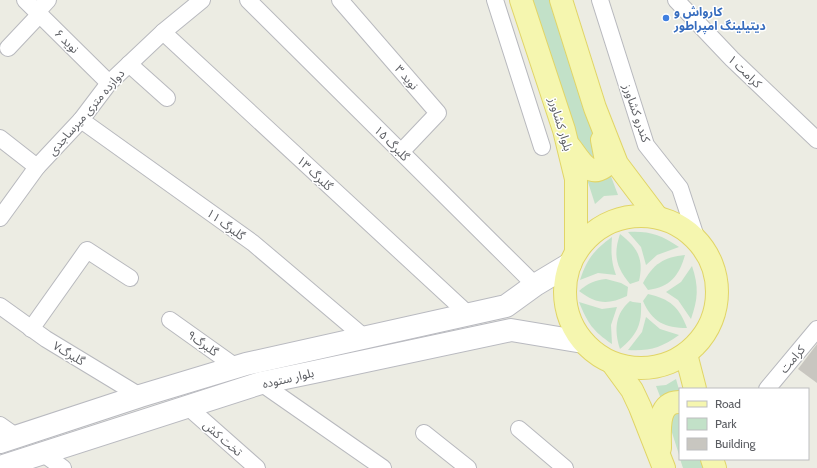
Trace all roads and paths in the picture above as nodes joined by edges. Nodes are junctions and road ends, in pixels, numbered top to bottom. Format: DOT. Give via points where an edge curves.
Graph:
graph roads {
  1 [pos="25,0"];
  2 [pos="202,0"];
  3 [pos="248,0"];
  4 [pos="340,0"];
  5 [pos="495,0"];
  6 [pos="521,0"];
  7 [pos="561,0"];
  8 [pos="600,0"];
  9 [pos="676,0"];
  10 [pos="41,9"];
  11 [pos="163,32"];
  12 [pos="8,48"];
  13 [pos="129,64"];
  14 [pos="109,83"];
  15 [pos="167,98"];
  16 [pos="595,108"];
  17 [pos="81,120"];
  18 [pos="0,138"];
  19 [pos="817,140"];
  20 [pos="568,145"];
  21 [pos="542,147"];
  22 [pos="401,152"];
  23 [pos="37,167"];
  24 [pos="658,217"];
  25 [pos="0,218"];
  26 [pos="697,240"];
  27 [pos="573,258"];
  28 [pos="130,278"];
  29 [pos="535,285"];
  30 [pos="0,306"];
  31 [pos="468,314"];
  32 [pos="170,320"];
  33 [pos="31,329"];
  34 [pos="817,329"];
  35 [pos="364,337"];
  36 [pos="583,342"];
  37 [pos="686,354"];
  38 [pos="613,364"];
  39 [pos="236,367"];
  40 [pos="261,383"];
  41 [pos="695,388"];
  42 [pos="768,388"];
  43 [pos="140,396"];
  44 [pos="679,402"];
  45 [pos="188,407"];
  46 [pos="519,428"];
  47 [pos="424,433"];
  48 [pos="6,434"];
  49 [pos="42,453"];
  50 [pos="659,464"];
  51 [pos="0,467"];
  52 [pos="63,468"];
  53 [pos="258,468"];
  54 [pos="383,468"];
  55 [pos="468,468"];
  56 [pos="564,468"];
  1 -- 10 [label="street, نوید ۶"];
  2 -- 11 [label="street, دوازده متری میرساجدی"];
  3 -- 22 [label="street, گلبرگ ۱۵"];
  4 -- 22 [label="street, نوید ۳" via="438,113"];
  5 -- 21 [label="street"];
  6 -- 20 [label="main road, بلوار کشاورز"];
  7 -- 16 [label="main road"];
  8 -- 26 [label="street, کندرو کشاورز" via="646,145 680,188"];
  9 -- 19 [label="street, کرامت ۱" via="732,59"];
  10 -- 12 [label="street"];
  10 -- 14 [label="street, نوید ۶"];
  11 -- 13 [label="street, دوازده متری میرساجدی"];
  11 -- 31 [label="street, گلبرگ ۱۳"];
  13 -- 14 [label="street, دوازده متری میرساجدی"];
  13 -- 15 [label="street"];
  14 -- 17 [label="street, دوازده متری میرساجدی"];
  16 -- 20 [label="main road" via="605,152 604,167 591,170"];
  16 -- 24 [label="main road" via="617,164"];
  17 -- 23 [label="street, دوازده متری میرساجدی"];
  17 -- 35 [label="street, گلبرگ ۱۱" via="253,243"];
  18 -- 23 [label="street"];
  20 -- 27 [label="main road, بلوار کشاورز" via="576,179"];
  22 -- 29 [label="street, گلبرگ ۱۵"];
  23 -- 25 [label="street, دوازده متری میرساجدی"];
  24 -- 26 [label="main road" via="679,226"];
  24 -- 27 [label="main road" via="634,216 612,222 591,234"];
  26 -- 37 [label="main road" via="711,262 717,287 715,312 704,336"];
  27 -- 29 [label="main road, بلوار ستوده"];
  27 -- 36 [label="main road" via="565,284 565,305 571,325"];
  28 -- 33 [label="street" via="87,250"];
  29 -- 31 [label="main road, بلوار ستوده" via="506,306"];
  30 -- 33 [label="street, گلبرگ۷"];
  31 -- 35 [label="main road, بلوار ستوده"];
  32 -- 39 [label="street, گلبرگ۹"];
  33 -- 43 [label="street, گلبرگ۷"];
  34 -- 42 [label="street, کرامت"];
  35 -- 39 [label="main road, بلوار ستوده"];
  36 -- 38 [label="main road" via="596,355"];
  36 -- 40 [label="main road, بلوار ستوده" via="511,330"];
  37 -- 38 [label="main road" via="664,366 638,369"];
  37 -- 41 [label="main road"];
  38 -- 50 [label="main road" via="632,390 640,407"];
  39 -- 43 [label="main road, بلوار ستوده"];
  40 -- 45 [label="main road, بلوار ستوده"];
  40 -- 54 [label="street"];
  43 -- 48 [label="main road, بلوار ستوده"];
  44 -- 50 [label="main road" via="668,404 660,422"];
  45 -- 49 [label="main road, بلوار ستوده"];
  45 -- 53 [label="street, تخت کش"];
  46 -- 56 [label="street"];
  47 -- 55 [label="street"];
  49 -- 51 [label="main road, بلوار ستوده"];
  49 -- 52 [label="street"];
}
